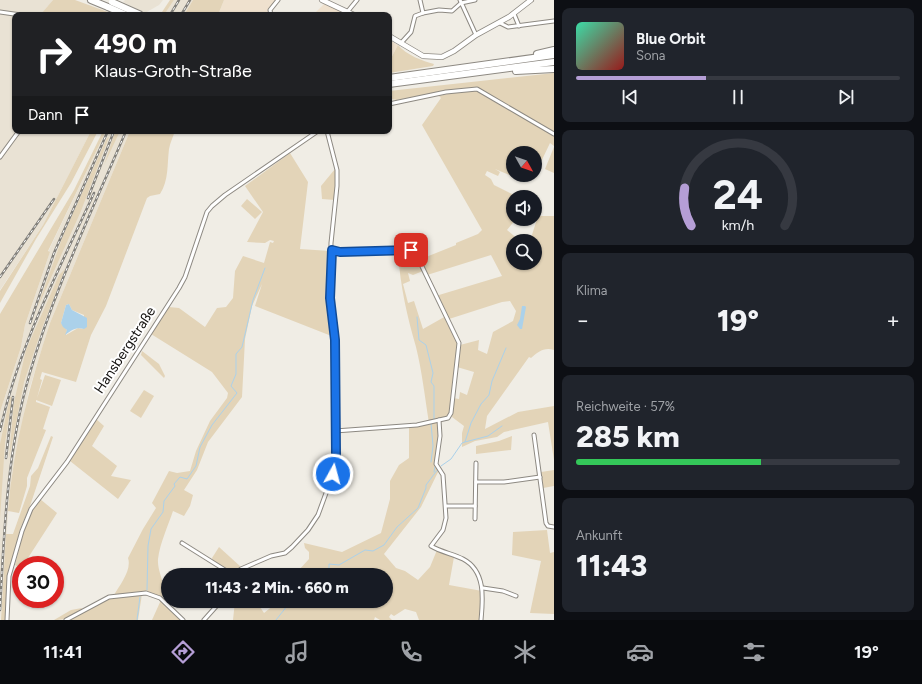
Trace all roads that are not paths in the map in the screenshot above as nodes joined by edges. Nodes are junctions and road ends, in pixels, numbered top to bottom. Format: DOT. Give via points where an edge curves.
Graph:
graph roads {
  1 [pos="91,0"];
  2 [pos="278,0"];
  3 [pos="322,0"];
  4 [pos="357,0"];
  5 [pos="420,0"];
  6 [pos="476,0"];
  7 [pos="531,0"];
  8 [pos="120,1"];
  9 [pos="460,2"];
  10 [pos="109,3"];
  11 [pos="348,11"];
  12 [pos="0,12"];
  13 [pos="112,12"];
  14 [pos="122,12"];
  15 [pos="133,12"];
  16 [pos="270,12"];
  17 [pos="423,13"];
  18 [pos="12,14"];
  19 [pos="514,14"];
  20 [pos="554,21"];
  21 [pos="500,22"];
  22 [pos="519,26"];
  23 [pos="476,35"];
  24 [pos="392,38"];
  25 [pos="401,43"];
  26 [pos="554,50"];
  27 [pos="554,55"];
  28 [pos="508,62"];
  29 [pos="554,62"];
  30 [pos="554,69"];
  31 [pos="498,71"];
  32 [pos="392,78"];
  33 [pos="392,84"];
  34 [pos="392,103"];
  35 [pos="17,134"];
  36 [pos="314,134"];
  37 [pos="328,134"];
  38 [pos="554,134"];
  39 [pos="0,157"];
  40 [pos="332,250"];
  41 [pos="438,420"];
  42 [pos="335,431"];
  43 [pos="534,435"];
  44 [pos="476,462"];
  45 [pos="540,477"];
  46 [pos="476,482"];
  47 [pos="446,506"];
  48 [pos="475,506"];
  49 [pos="475,518"];
  50 [pos="554,527"];
  51 [pos="182,543"];
  52 [pos="222,568"];
  53 [pos="243,568"];
  54 [pos="483,588"];
  55 [pos="516,596"];
  56 [pos="215,608"];
  57 [pos="7,620"];
  58 [pos="66,620"];
  59 [pos="183,620"];
  60 [pos="204,620"];
  61 [pos="481,620"];
  1 -- 10 [label="highway"];
  2 -- 16 [label="street"];
  3 -- 11 [label="street"];
  4 -- 11 [label="street"];
  5 -- 17 [label="street"];
  6 -- 9 [label="street"];
  7 -- 19 [label="street"];
  8 -- 13 [label="street"];
  9 -- 17 [label="street" via="452,11"];
  9 -- 23 [label="street"];
  10 -- 14 [label="highway, bridge"];
  10 -- 15 [label="highway, bridge"];
  12 -- 18 [label="street"];
  17 -- 25 [label="street" via="415,16 411,32"];
  19 -- 21 [label="street"];
  19 -- 22 [label="street"];
  20 -- 22 [label="street"];
  21 -- 22 [label="street" via="506,27"];
  21 -- 23 [label="street"];
  23 -- 25 [label="street" via="450,53 437,58 423,56"];
  24 -- 25 [label="street"];
  26 -- 28 [label="highway"];
  27 -- 28 [label="highway"];
  28 -- 32 [label="highway"];
  29 -- 31 [label="highway"];
  30 -- 31 [label="highway"];
  31 -- 33 [label="highway"];
  34 -- 38 [label="street" via="446,92 477,89"];
  35 -- 39 [label="street"];
  36 -- 57 [label="street, Hansbergstraße" via="225,195 207,212 179,288 67,462 31,509 22,531 10,576"];
  37 -- 40 [label="street" via="337,170"];
  40 -- 41 [label="street" via="408,250 415,252 419,257 459,343 451,413 447,418"];
  40 -- 42 [label="street" via="330,292 335,334"];
  41 -- 42 [label="street" via="417,425"];
  41 -- 47 [label="street" via="440,436 436,464 443,475"];
  42 -- 53 [label="street" via="332,480 312,526 285,553"];
  43 -- 45 [label="street"];
  44 -- 46 [label="street"];
  45 -- 46 [label="street" via="504,482"];
  45 -- 50 [label="street" via="546,522 548,526"];
  46 -- 48 [label="street"];
  47 -- 48 [label="street"];
  47 -- 54 [label="street" via="445,525 431,546 468,563"];
  48 -- 49 [label="street"];
  51 -- 52 [label="street"];
  54 -- 55 [label="street"];
  54 -- 61 [label="street"];
  56 -- 60 [label="street"];
  58 -- 59 [label="street" via="109,596 146,593 160,598"];
}
